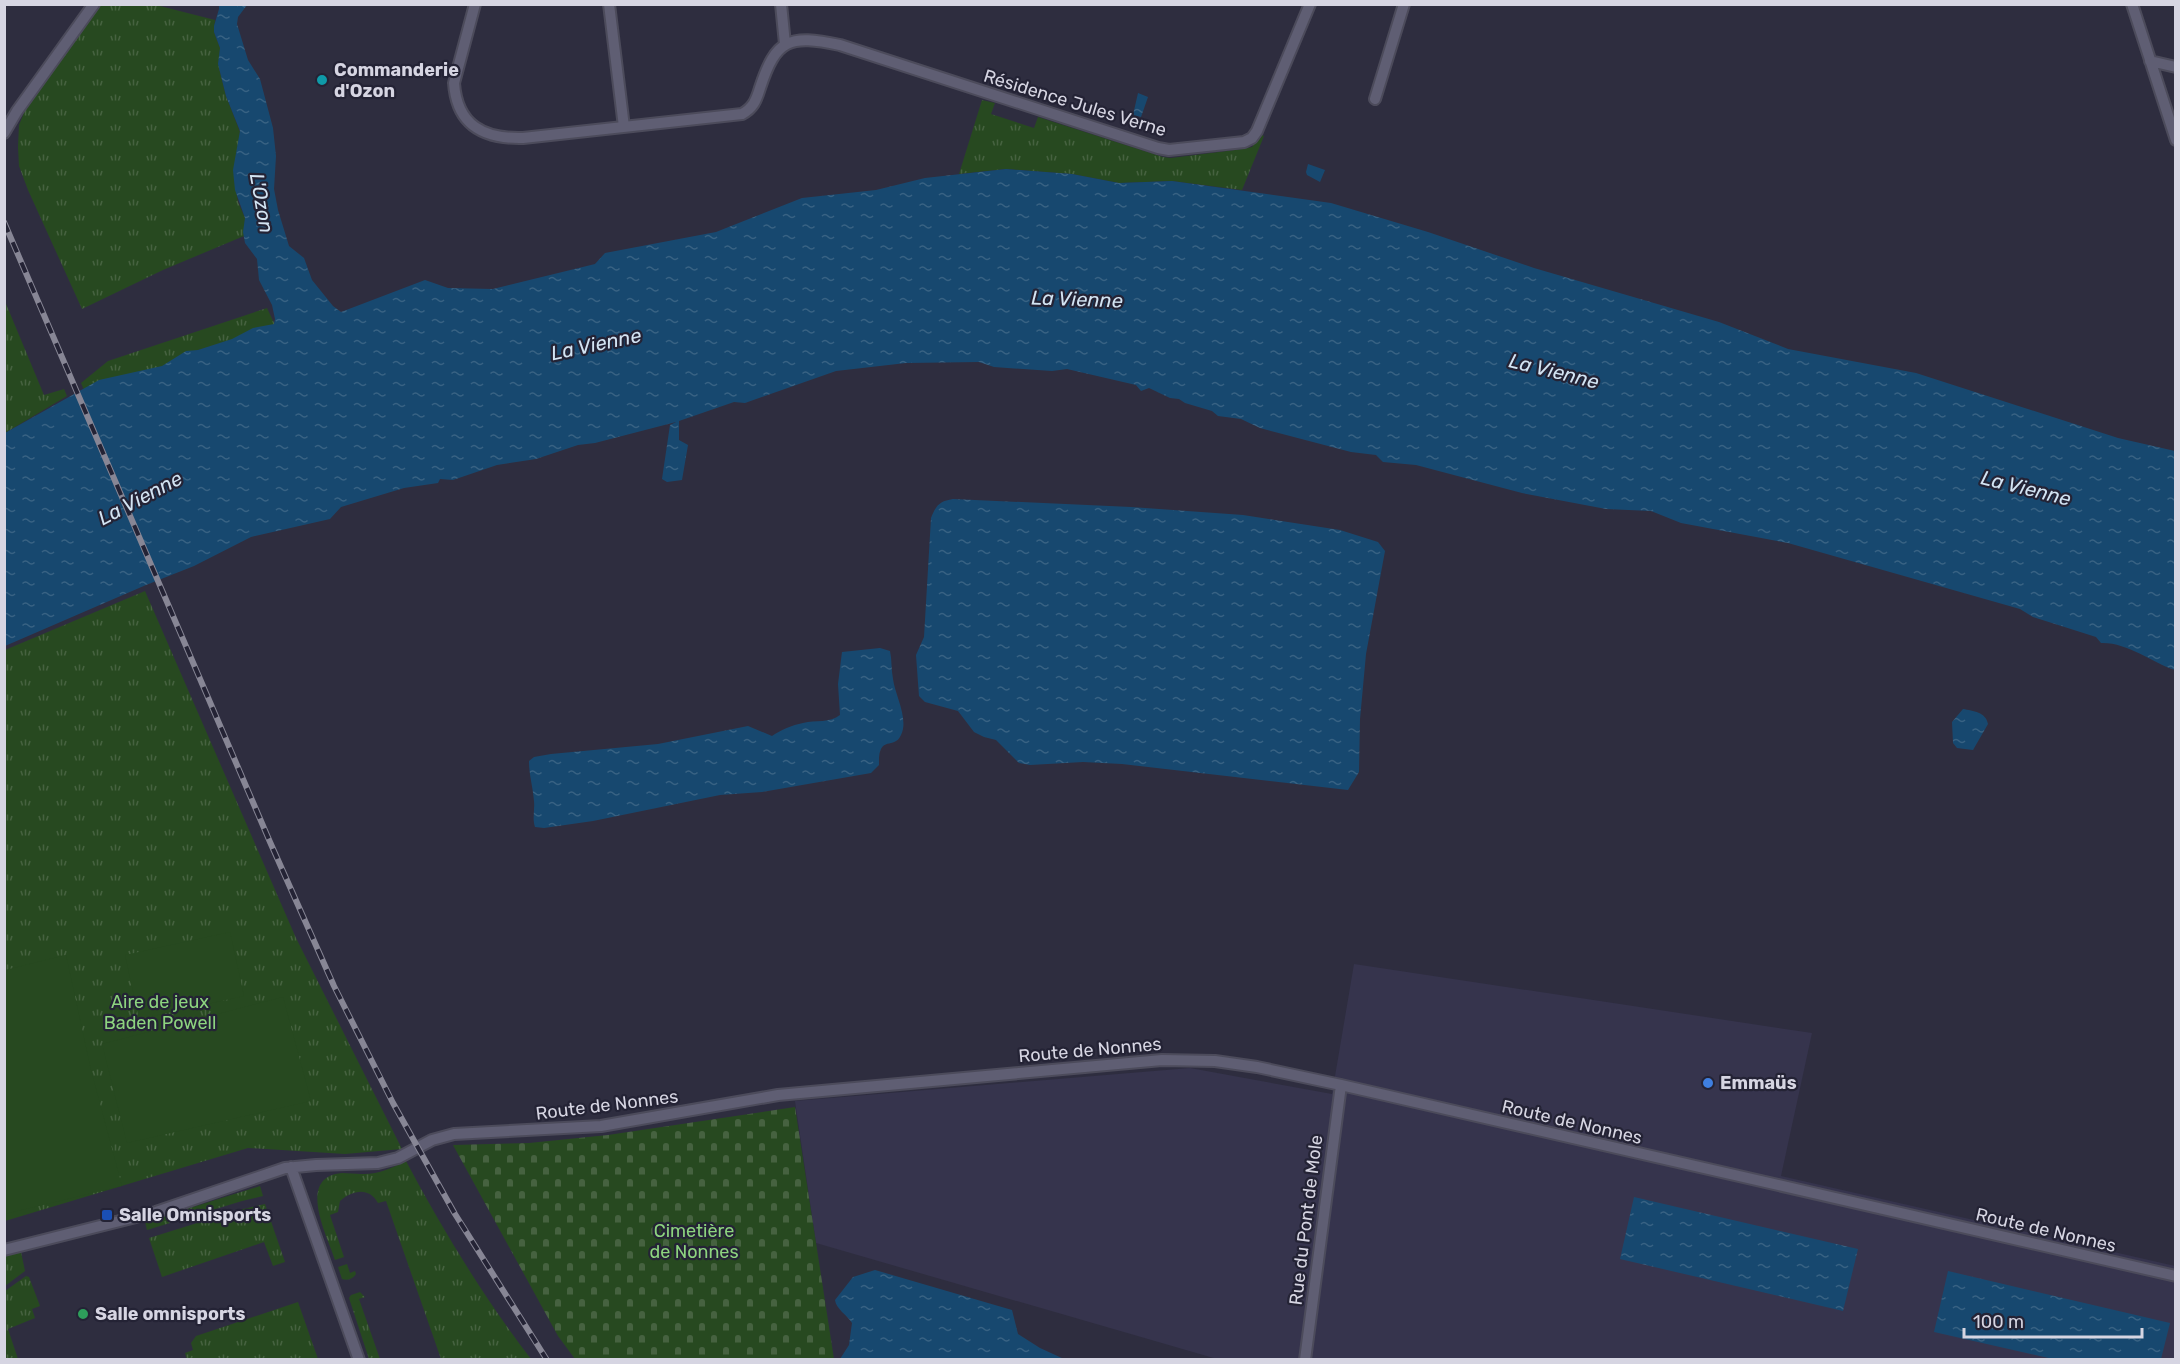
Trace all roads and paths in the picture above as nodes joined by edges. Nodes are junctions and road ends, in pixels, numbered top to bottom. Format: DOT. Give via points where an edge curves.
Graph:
graph roads {
  1 [pos="94,4"];
  2 [pos="475,4"];
  3 [pos="609,4"];
  4 [pos="781,4"];
  5 [pos="1310,4"];
  6 [pos="1404,4"];
  7 [pos="2132,4"];
  8 [pos="785,44"];
  9 [pos="2150,61"];
  10 [pos="2175,67"];
  11 [pos="1375,99"];
  12 [pos="624,127"];
  13 [pos="4,133"];
  14 [pos="2175,140"];
  15 [pos="1341,1085"];
  16 [pos="291,1167"];
  17 [pos="4,1250"];
  18 [pos="2175,1276"];
  19 [pos="359,1359"];
  20 [pos="1305,1359"];
  1 -- 13 [label="street"];
  2 -- 12 [label="street" via="454,83 459,106 473,126 504,139"];
  3 -- 12 [label="street"];
  4 -- 8 [label="street"];
  5 -- 8 [label="street, Résidence Jules Verne" via="1252,138 1169,150 840,45 811,41"];
  6 -- 11 [label="street"];
  7 -- 9 [label="street"];
  8 -- 12 [label="street" via="774,52 755,102 742,114"];
  9 -- 10 [label="street"];
  9 -- 14 [label="street"];
  15 -- 16 [label="street, Route de Nonnes" via="1215,1060 1162,1060 778,1095 602,1126 454,1134 384,1162"];
  15 -- 18 [label="street, Route de Nonnes"];
  15 -- 20 [label="street, Rue du Pont de Mole"];
  16 -- 17 [label="street, Route de Nonnes" via="156,1212"];
  16 -- 19 [label="street"];
}
